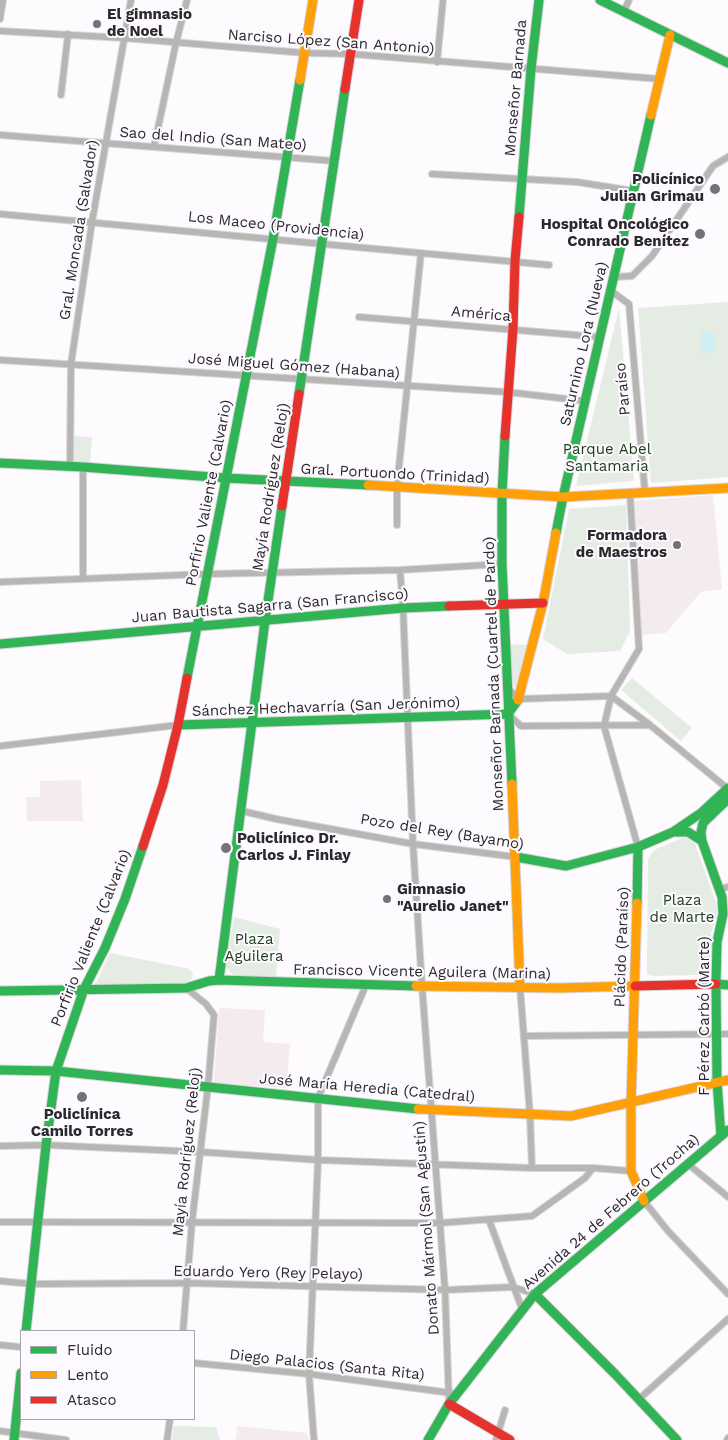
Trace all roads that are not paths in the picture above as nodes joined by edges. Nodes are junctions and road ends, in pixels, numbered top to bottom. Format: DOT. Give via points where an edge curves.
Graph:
graph roads {
  1 [pos="3,0"];
  2 [pos="131,0"];
  3 [pos="187,0"];
  4 [pos="313,0"];
  5 [pos="359,0"];
  6 [pos="443,0"];
  7 [pos="539,0"];
  8 [pos="600,0"];
  9 [pos="629,0"];
  10 [pos="624,11"];
  11 [pos="0,19"];
  12 [pos="0,30"];
  13 [pos="68,34"];
  14 [pos="670,35"];
  15 [pos="124,38"];
  16 [pos="176,43"];
  17 [pos="305,53"];
  18 [pos="351,54"];
  19 [pos="437,62"];
  20 [pos="728,63"];
  21 [pos="531,69"];
  22 [pos="660,79"];
  23 [pos="61,95"];
  24 [pos="0,135"];
  25 [pos="106,144"];
  26 [pos="154,146"];
  27 [pos="287,157"];
  28 [pos="728,157"];
  29 [pos="334,162"];
  30 [pos="432,174"];
  31 [pos="522,180"];
  32 [pos="634,191"];
  33 [pos="0,214"];
  34 [pos="92,222"];
  35 [pos="273,239"];
  36 [pos="322,244"];
  37 [pos="421,253"];
  38 [pos="515,261"];
  39 [pos="549,265"];
  40 [pos="614,277"];
  41 [pos="611,291"];
  42 [pos="359,317"];
  43 [pos="414,321"];
  44 [pos="513,329"];
  45 [pos="600,337"];
  46 [pos="0,360"];
  47 [pos="70,364"];
  48 [pos="245,376"];
  49 [pos="302,379"];
  50 [pos="407,386"];
  51 [pos="507,392"];
  52 [pos="585,401"];
  53 [pos="0,464"];
  54 [pos="70,466"];
  55 [pos="83,467"];
  56 [pos="226,478"];
  57 [pos="287,481"];
  58 [pos="397,486"];
  59 [pos="728,488"];
  60 [pos="502,494"];
  61 [pos="630,494"];
  62 [pos="645,494"];
  63 [pos="563,496"];
  64 [pos="397,525"];
  65 [pos="502,564"];
  66 [pos="400,570"];
  67 [pos="272,572"];
  68 [pos="207,574"];
  69 [pos="83,578"];
  70 [pos="0,582"];
  71 [pos="504,603"];
  72 [pos="543,603"];
  73 [pos="403,608"];
  74 [pos="265,620"];
  75 [pos="197,626"];
  76 [pos="0,644"];
  77 [pos="506,687"];
  78 [pos="611,696"];
  79 [pos="519,699"];
  80 [pos="508,714"];
  81 [pos="409,719"];
  82 [pos="253,722"];
  83 [pos="650,725"];
  84 [pos="178,726"];
  85 [pos="604,726"];
  86 [pos="0,746"];
  87 [pos="728,788"];
  88 [pos="728,799"];
  89 [pos="242,811"];
  90 [pos="673,832"];
  91 [pos="702,841"];
  92 [pos="414,844"];
  93 [pos="638,847"];
  94 [pos="516,857"];
  95 [pos="723,891"];
  96 [pos="728,908"];
  97 [pos="723,932"];
  98 [pos="219,980"];
  99 [pos="716,984"];
  100 [pos="728,984"];
  101 [pos="366,986"];
  102 [pos="422,986"];
  103 [pos="636,986"];
  104 [pos="520,987"];
  105 [pos="84,988"];
  106 [pos="186,988"];
  107 [pos="0,991"];
  108 [pos="717,1034"];
  109 [pos="728,1034"];
  110 [pos="524,1036"];
  111 [pos="632,1036"];
  112 [pos="0,1070"];
  113 [pos="56,1071"];
  114 [pos="728,1080"];
  115 [pos="717,1082"];
  116 [pos="208,1086"];
  117 [pos="318,1098"];
  118 [pos="631,1104"];
  119 [pos="718,1104"];
  120 [pos="431,1110"];
  121 [pos="530,1115"];
  122 [pos="728,1115"];
  123 [pos="724,1133"];
  124 [pos="0,1146"];
  125 [pos="46,1146"];
  126 [pos="201,1152"];
  127 [pos="318,1160"];
  128 [pos="437,1164"];
  129 [pos="688,1164"];
  130 [pos="532,1168"];
  131 [pos="593,1168"];
  132 [pos="631,1171"];
  133 [pos="728,1197"];
  134 [pos="644,1201"];
  135 [pos="489,1220"];
  136 [pos="0,1222"];
  137 [pos="192,1222"];
  138 [pos="316,1222"];
  139 [pos="38,1223"];
  140 [pos="440,1223"];
  141 [pos="0,1281"];
  142 [pos="188,1283"];
  143 [pos="32,1284"];
  144 [pos="314,1286"];
  145 [pos="513,1287"];
  146 [pos="446,1290"];
  147 [pos="535,1294"];
  148 [pos="728,1294"];
  149 [pos="522,1309"];
  150 [pos="728,1318"];
  151 [pos="26,1330"];
  152 [pos="183,1330"];
  153 [pos="0,1345"];
  154 [pos="20,1347"];
  155 [pos="195,1364"];
  156 [pos="309,1374"];
  157 [pos="20,1382"];
  158 [pos="453,1394"];
  159 [pos="639,1399"];
  160 [pos="449,1404"];
  161 [pos="505,1410"];
  162 [pos="170,1420"];
  163 [pos="0,1431"];
  164 [pos="14,1437"];
  165 [pos="497,1437"];
  166 [pos="66,1440"];
  167 [pos="167,1440"];
  168 [pos="314,1440"];
  169 [pos="428,1440"];
  170 [pos="510,1440"];
  171 [pos="677,1440"];
  1 -- 11 [label="street"];
  2 -- 15 [label="street, Gral. Moncada (Salvador)"];
  3 -- 16 [label="street"];
  4 -- 17 [label="street, Porfirio Valiente (Calvario)"];
  5 -- 18 [label="street, Mayía Rodríguez (Reloj)"];
  6 -- 19 [label="street"];
  7 -- 21 [label="street, Monseñor Barnada"];
  8 -- 10 [label="street"];
  9 -- 10 [label="street"];
  10 -- 14 [label="street"];
  12 -- 13 [label="street, Narciso López (San Antonio)"];
  13 -- 15 [label="street, Narciso López (San Antonio)"];
  13 -- 23 [label="street"];
  14 -- 20 [label="street"];
  14 -- 22 [label="street, Saturnino Lora (Nueva)"];
  15 -- 16 [label="street, Narciso López (San Antonio)"];
  15 -- 25 [label="street, Gral. Moncada (Salvador)"];
  16 -- 17 [label="street, Narciso López (San Antonio)"];
  16 -- 26 [label="street"];
  17 -- 18 [label="street, Narciso López (San Antonio)"];
  17 -- 27 [label="street, Porfirio Valiente (Calvario)"];
  18 -- 19 [label="street, Narciso López (San Antonio)"];
  18 -- 29 [label="street, Mayía Rodríguez (Reloj)"];
  19 -- 21 [label="street, Narciso López (San Antonio)"];
  21 -- 22 [label="street, Narciso López (San Antonio)"];
  21 -- 31 [label="street, Monseñor Barnada"];
  22 -- 32 [label="street, Saturnino Lora (Nueva)"];
  24 -- 25 [label="street, Sao del Indio (San Mateo)"];
  25 -- 26 [label="street, Sao del Indio (San Mateo)"];
  25 -- 34 [label="street, Gral. Moncada (Salvador)"];
  26 -- 27 [label="street, Sao del Indio (San Mateo)"];
  27 -- 29 [label="street, Sao del Indio (San Mateo)"];
  27 -- 35 [label="street, Porfirio Valiente (Calvario)"];
  28 -- 40 [label="street" via="713,166 652,256 632,276"];
  29 -- 36 [label="street, Mayía Rodríguez (Reloj)"];
  30 -- 31 [label="street"];
  31 -- 32 [label="street" via="577,182"];
  31 -- 38 [label="street, Monseñor Barnada (Cuartel de Pardo)"];
  32 -- 40 [label="street, Saturnino Lora (Nueva)"];
  33 -- 34 [label="street, Los Maceo (Providencia)"];
  34 -- 35 [label="street, Los Maceo (Providencia)"];
  34 -- 47 [label="street, Gral. Moncada (Salvador)"];
  35 -- 36 [label="street, Los Maceo (Providencia)"];
  35 -- 48 [label="street, Porfirio Valiente (Calvario)"];
  36 -- 37 [label="street, Los Maceo (Providencia)"];
  36 -- 49 [label="street, Mayía Rodríguez (Reloj)"];
  37 -- 38 [label="street, Los Maceo (Providencia)"];
  37 -- 43 [label="street"];
  38 -- 39 [label="street, Los Maceo (Providencia)"];
  38 -- 44 [label="street, Monseñor Barnada (Cuartel de Pardo)"];
  40 -- 41 [label="street, Saturnino Lora (Nueva)"];
  41 -- 45 [label="street, Saturnino Lora (Nueva)"];
  41 -- 62 [label="street, Paraíso" via="629,304"];
  42 -- 43 [label="street, América"];
  43 -- 44 [label="street, América"];
  43 -- 50 [label="street"];
  44 -- 45 [label="street, América"];
  44 -- 51 [label="street, Monseñor Barnada (Cuartel de Pardo)"];
  45 -- 52 [label="street, Saturnino Lora (Nueva)"];
  46 -- 47 [label="street, José Miguel Gómez (Habana)"];
  47 -- 48 [label="street, José Miguel Gómez (Habana)"];
  47 -- 54 [label="street, Gral. Moncada (Salvador)"];
  48 -- 49 [label="street, José Miguel Gómez (Habana)"];
  48 -- 56 [label="street, Porfirio Valiente (Calvario)"];
  49 -- 50 [label="street, José Miguel Gómez (Habana)"];
  49 -- 57 [label="street, Mayía Rodríguez (Reloj)"];
  50 -- 51 [label="street, José Miguel Gómez (Habana)"];
  50 -- 58 [label="street"];
  51 -- 52 [label="street, José Miguel Gómez (Habana)"];
  51 -- 60 [label="street, Monseñor Barnada (Cuartel de Pardo)"];
  52 -- 63 [label="street, Saturnino Lora (Nueva)"];
  53 -- 54 [label="street, Gral. Portuondo (Trinidad)"];
  54 -- 55 [label="street, Gral. Portuondo (Trinidad)"];
  55 -- 56 [label="street, Gral. Portuondo (Trinidad)"];
  55 -- 69 [label="street"];
  56 -- 57 [label="street, Gral. Portuondo (Trinidad)"];
  56 -- 68 [label="street, Porfirio Valiente (Calvario)"];
  57 -- 58 [label="street, Gral. Portuondo (Trinidad)"];
  57 -- 67 [label="street, Mayía Rodríguez (Reloj)"];
  58 -- 60 [label="street, Gral. Portuondo (Trinidad)"];
  58 -- 64 [label="street"];
  59 -- 62 [label="street, Gral. Portuondo (Trinidad)"];
  60 -- 63 [label="street, Gral. Portuondo (Trinidad)"];
  60 -- 65 [label="street, Monseñor Barnada (Cuartel de Pardo)"];
  61 -- 62 [label="street, Gral. Portuondo (Trinidad)"];
  61 -- 63 [label="street, Gral. Portuondo (Trinidad)"];
  61 -- 78 [label="street" via="639,649"];
  63 -- 72 [label="street, Saturnino Lora (Nueva)"];
  65 -- 66 [label="street"];
  65 -- 71 [label="street, Monseñor Barnada (Cuartel de Pardo)"];
  66 -- 67 [label="street"];
  66 -- 73 [label="street, Donato Mármol (San Agustín)"];
  67 -- 68 [label="street"];
  67 -- 74 [label="street, Mayía Rodríguez (Reloj)"];
  68 -- 69 [label="street"];
  68 -- 75 [label="street, Porfirio Valiente (Calvario)"];
  69 -- 70 [label="street"];
  71 -- 72 [label="street, Juan Bautista Sagarra (San Francisco)"];
  71 -- 73 [label="street, Juan Bautista Sagarra (San Francisco)"];
  71 -- 77 [label="street, Monseñor Barnada (Cuartel de Pardo)"];
  72 -- 79 [label="street, Saturnino Lora (Nueva)"];
  73 -- 74 [label="street, Juan Bautista Sagarra (San Francisco)"];
  73 -- 81 [label="street, Donato Mármol (San Agustín)"];
  74 -- 75 [label="street, Juan Bautista Sagarra (San Francisco)"];
  74 -- 82 [label="street, Mayía Rodríguez (Reloj)"];
  75 -- 76 [label="street, Juan Bautista Sagarra (San Francisco)"];
  75 -- 84 [label="street, Porfirio Valiente (Calvario)"];
  77 -- 79 [label="street"];
  77 -- 80 [label="street, Monseñor Barnada (Cuartel de Pardo)"];
  78 -- 79 [label="street"];
  78 -- 83 [label="street"];
  78 -- 85 [label="street, Plácido (Paraíso)"];
  79 -- 80 [label="street, Saturnino Lora (Nueva)"];
  80 -- 81 [label="street, Sánchez Hechavarría (San Jerónimo)"];
  80 -- 85 [label="street" via="521,726"];
  80 -- 94 [label="street, Monseñor Barnada (Cuartel de Pardo)"];
  81 -- 82 [label="street, Sánchez Hechavarría (San Jerónimo)"];
  81 -- 92 [label="street, Donato Mármol (San Agustín)"];
  82 -- 84 [label="street, Sánchez Hechavarría (San Jerónimo)"];
  82 -- 89 [label="street, Mayía Rodríguez (Reloj)"];
  83 -- 85 [label="street"];
  83 -- 87 [label="street"];
  84 -- 86 [label="street, Sánchez Hechavarría (San Jerónimo)"];
  84 -- 105 [label="street, Porfirio Valiente (Calvario)" via="163,785 125,899"];
  85 -- 93 [label="street, Plácido (Paraíso)"];
  87 -- 90 [label="street, Pozo del Rey (Bayamo)" via="702,813"];
  88 -- 91 [label="street" via="703,823"];
  89 -- 92 [label="street, Pozo del Rey (Bayamo)"];
  89 -- 98 [label="street, Mayía Rodríguez (Reloj)"];
  90 -- 91 [label="street" via="688,832"];
  90 -- 93 [label="street, Pozo del Rey (Bayamo)"];
  91 -- 95 [label="street, F Pérez Carbó (Marte)"];
  92 -- 94 [label="street, Pozo del Rey (Bayamo)"];
  92 -- 102 [label="street, Donato Mármol (San Agustín)"];
  93 -- 94 [label="street, Pozo del Rey (Bayamo)" via="566,866"];
  93 -- 103 [label="street, Plácido (Paraíso)"];
  94 -- 104 [label="street, Monseñor Barnada (Cuartel de Pardo)"];
  95 -- 96 [label="street"];
  95 -- 97 [label="street, F Pérez Carbó (Marte)"];
  97 -- 99 [label="street, F Pérez Carbó (Marte)"];
  98 -- 101 [label="street, Francisco Vicente Aguilera (Marina)"];
  98 -- 106 [label="street, Francisco Vicente Aguilera (Marina)"];
  99 -- 100 [label="street, Francisco Vicente Aguilera (Marina)"];
  99 -- 103 [label="street, Francisco Vicente Aguilera (Marina)"];
  99 -- 108 [label="street, F Pérez Carbó (Marte)"];
  101 -- 102 [label="street, Francisco Vicente Aguilera (Marina)"];
  101 -- 117 [label="street"];
  102 -- 104 [label="street, Francisco Vicente Aguilera (Marina)"];
  102 -- 120 [label="street, Donato Mármol (San Agustín)"];
  103 -- 104 [label="street, Francisco Vicente Aguilera (Marina)"];
  103 -- 111 [label="street, Plácido (Paraíso)"];
  104 -- 110 [label="street, Monseñor Barnada (Cuartel de Pardo)"];
  105 -- 106 [label="street, Francisco Vicente Aguilera (Marina)"];
  105 -- 107 [label="street, Francisco Vicente Aguilera (Marina)"];
  105 -- 113 [label="street, Porfirio Valiente (Calvario)"];
  106 -- 116 [label="street, Mayía Rodríguez (Reloj)" via="214,1015"];
  108 -- 109 [label="street"];
  108 -- 111 [label="street"];
  108 -- 115 [label="street, F Pérez Carbó (Marte)"];
  110 -- 111 [label="street"];
  110 -- 121 [label="street, Monseñor Barnada (Cuartel de Pardo)"];
  111 -- 118 [label="street, Plácido (Paraíso)"];
  112 -- 113 [label="street, José María Heredia (Catedral)"];
  113 -- 116 [label="street, José María Heredia (Catedral)"];
  113 -- 125 [label="street, Porfirio Valiente (Calvario)"];
  114 -- 115 [label="street, José María Heredia (Catedral)"];
  115 -- 118 [label="street, José María Heredia (Catedral)"];
  115 -- 119 [label="street, F Pérez Carbó (Marte)"];
  116 -- 117 [label="street, José María Heredia (Catedral)"];
  116 -- 126 [label="street, Mayía Rodríguez (Reloj)"];
  117 -- 120 [label="street, José María Heredia (Catedral)"];
  117 -- 127 [label="street"];
  118 -- 121 [label="street, José María Heredia (Catedral)" via="571,1116"];
  118 -- 132 [label="street, Plácido (Paraíso)"];
  119 -- 122 [label="street"];
  119 -- 123 [label="street, F Pérez Carbó (Marte)"];
  120 -- 121 [label="street, José María Heredia (Catedral)"];
  120 -- 128 [label="street, Donato Mármol (San Agustín)"];
  121 -- 130 [label="street, Monseñor Barnada (Cuartel de Pardo)"];
  123 -- 129 [label="street, Avenida 24 de Febrero (Trocha)"];
  124 -- 125 [label="street"];
  125 -- 126 [label="street"];
  125 -- 139 [label="street, Porfirio Valiente (Calvario)"];
  126 -- 127 [label="street"];
  126 -- 137 [label="street, Mayía Rodríguez (Reloj)"];
  127 -- 128 [label="street"];
  127 -- 138 [label="street"];
  128 -- 130 [label="street"];
  128 -- 140 [label="street, Donato Mármol (San Agustín)"];
  129 -- 133 [label="street"];
  129 -- 134 [label="street, Avenida 24 de Febrero (Trocha)"];
  130 -- 131 [label="street"];
  131 -- 132 [label="street"];
  131 -- 135 [label="street" via="585,1178 532,1216"];
  132 -- 134 [label="street, Plácido (Paraíso)"];
  134 -- 147 [label="street, Avenida 24 de Febrero (Trocha)"];
  134 -- 148 [label="street"];
  135 -- 140 [label="street"];
  135 -- 145 [label="street"];
  136 -- 139 [label="street"];
  137 -- 138 [label="street"];
  137 -- 139 [label="street"];
  137 -- 142 [label="street, Mayía Rodríguez (Reloj)"];
  138 -- 140 [label="street"];
  138 -- 144 [label="street"];
  139 -- 143 [label="street, Porfirio Valiente (Calvario)"];
  140 -- 146 [label="street, Donato Mármol (San Agustín)"];
  141 -- 143 [label="street, Eduardo Yero (Rey Pelayo)"];
  142 -- 143 [label="street, Eduardo Yero (Rey Pelayo)"];
  142 -- 144 [label="street, Eduardo Yero (Rey Pelayo)"];
  142 -- 152 [label="street, Mayía Rodríguez (Reloj)"];
  143 -- 151 [label="street, Porfirio Valiente (Calvario)"];
  144 -- 146 [label="street, Eduardo Yero (Rey Pelayo)"];
  144 -- 156 [label="street"];
  145 -- 146 [label="street, Eduardo Yero (Rey Pelayo)"];
  145 -- 147 [label="street, Eduardo Yero (Rey Pelayo)"];
  145 -- 149 [label="street"];
  146 -- 158 [label="street, Donato Mármol (San Agustín)"];
  147 -- 149 [label="street, Avenida 24 de Febrero (Trocha)"];
  147 -- 159 [label="street"];
  149 -- 158 [label="street, Avenida 24 de Febrero (Trocha)"];
  150 -- 159 [label="street"];
  153 -- 154 [label="street"];
  155 -- 156 [label="street, Diego Palacios (Santa Rita)"];
  156 -- 158 [label="street, Diego Palacios (Santa Rita)"];
  156 -- 168 [label="street"];
  157 -- 164 [label="street"];
  158 -- 160 [label="street, Avenida 24 de Febrero (Trocha)"];
  159 -- 171 [label="street"];
  160 -- 165 [label="street"];
  160 -- 169 [label="street, Avenida 24 de Febrero (Trocha)"];
  161 -- 165 [label="street"];
  162 -- 167 [label="street"];
  163 -- 164 [label="street"];
  164 -- 166 [label="street"];
  165 -- 170 [label="street"];
}
